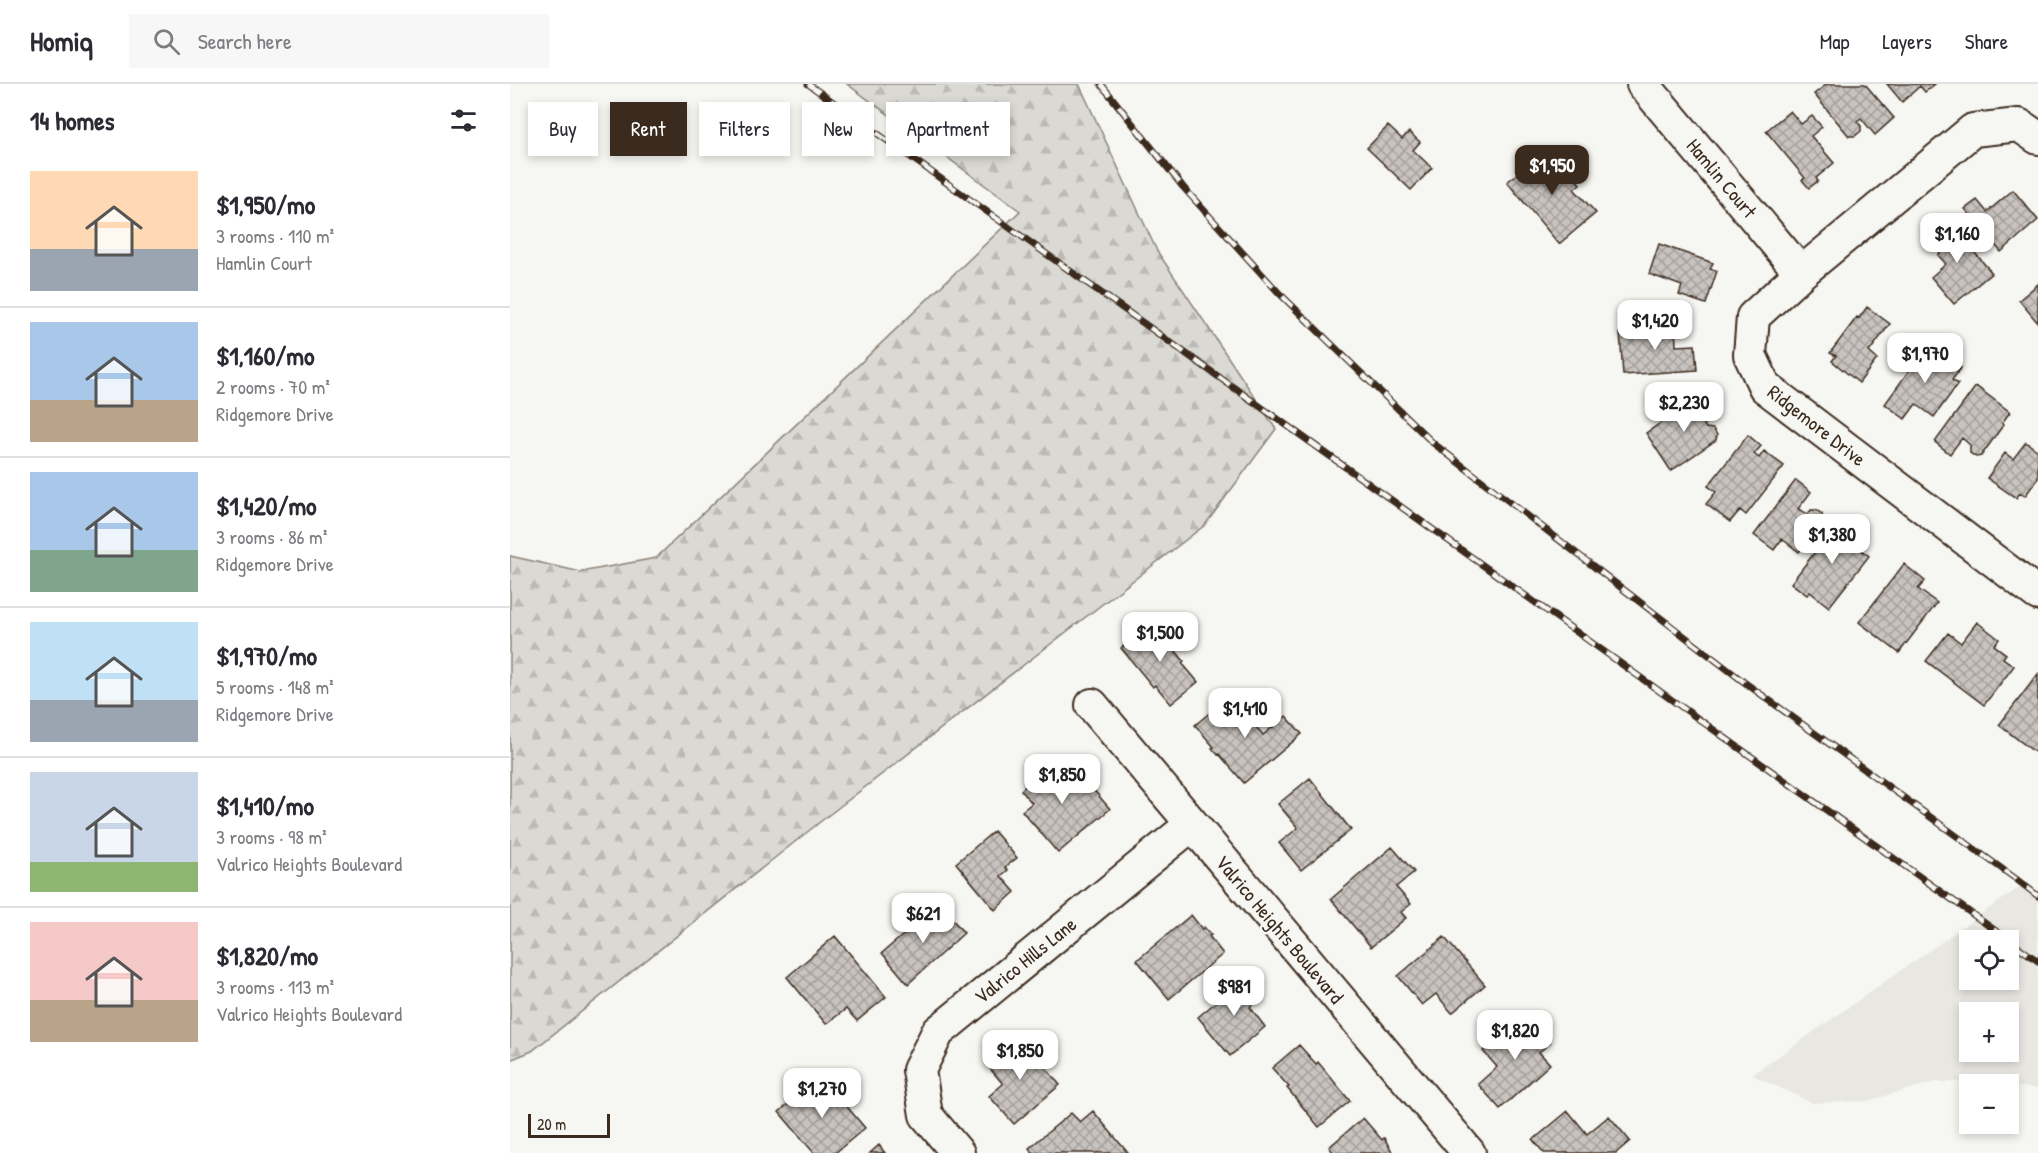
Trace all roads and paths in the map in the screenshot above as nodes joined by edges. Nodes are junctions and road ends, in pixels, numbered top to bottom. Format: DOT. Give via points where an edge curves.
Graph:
graph roads {
  1 [pos="1643,84"];
  2 [pos="2038,138"];
  3 [pos="1801,273"];
  4 [pos="2038,594"];
  5 [pos="1092,705"];
  6 [pos="1191,825"];
  7 [pos="958,1153"];
  8 [pos="1468,1153"];
  1 -- 3 [label="street, Hamlin Court"];
  2 -- 3 [label="street, Ridgemore Drive" via="2019,125 1973,130"];
  3 -- 4 [label="street, Ridgemore Drive" via="1753,317 1750,355 1765,387"];
  5 -- 6 [label="street, Valrico Heights Boulevard"];
  6 -- 7 [label="street, Valrico Hills Lane" via="938,1032 919,1070 926,1115"];
  6 -- 8 [label="street, Valrico Heights Boulevard"];
}
